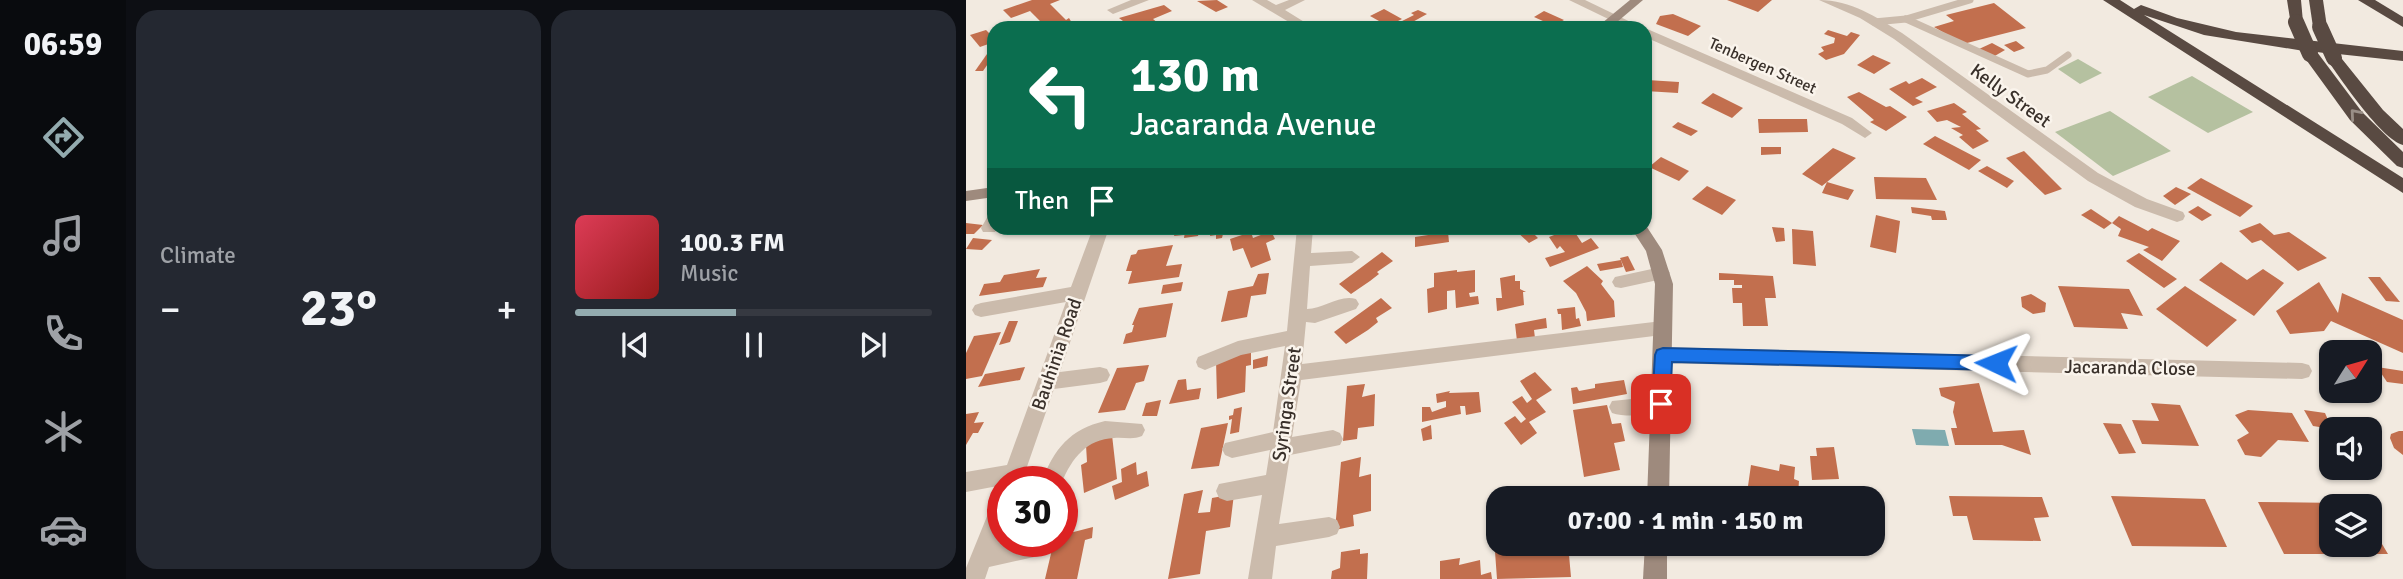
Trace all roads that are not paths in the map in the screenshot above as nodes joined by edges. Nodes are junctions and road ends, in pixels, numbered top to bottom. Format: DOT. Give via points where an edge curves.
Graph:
graph roads {
  1 [pos="1143,0"];
  2 [pos="1258,0"];
  3 [pos="1299,0"];
  4 [pos="1575,0"];
  5 [pos="1637,0"];
  6 [pos="1825,0"];
  7 [pos="1970,0"];
  8 [pos="2110,0"];
  9 [pos="2120,0"];
  10 [pos="2142,0"];
  11 [pos="2294,0"];
  12 [pos="2316,0"];
  13 [pos="2365,0"];
  14 [pos="1113,10"];
  15 [pos="1276,10"];
  16 [pos="1614,18"];
  17 [pos="1906,19"];
  18 [pos="2142,20"];
  19 [pos="1296,21"];
  20 [pos="1610,21"];
  21 [pos="1621,21"];
  22 [pos="1874,22"];
  23 [pos="2403,23"];
  24 [pos="1652,35"];
  25 [pos="2403,46"];
  26 [pos="2068,55"];
  27 [pos="2403,56"];
  28 [pos="1865,133"];
  29 [pos="2403,136"];
  30 [pos="2403,162"];
  31 [pos="2403,187"];
  32 [pos="987,193"];
  33 [pos="966,196"];
  34 [pos="2403,203"];
  35 [pos="2177,216"];
  36 [pos="1099,235"];
  37 [pos="1304,235"];
  38 [pos="1644,235"];
  39 [pos="1352,257"];
  40 [pos="1302,260"];
  41 [pos="1661,274"];
  42 [pos="1621,282"];
  43 [pos="1078,293"];
  44 [pos="1350,304"];
  45 [pos="981,310"];
  46 [pos="1297,315"];
  47 [pos="1662,328"];
  48 [pos="1295,337"];
  49 [pos="1663,355"];
  50 [pos="1205,362"];
  51 [pos="2302,371"];
  52 [pos="1292,373"];
  53 [pos="1100,376"];
  54 [pos="1047,382"];
  55 [pos="1661,404"];
  56 [pos="1619,407"];
  57 [pos="1135,430"];
  58 [pos="1334,439"];
  59 [pos="1281,444"];
  60 [pos="1232,449"];
  61 [pos="1017,466"];
  62 [pos="1057,466"];
  63 [pos="987,480"];
  64 [pos="966,482"];
  65 [pos="1275,483"];
  66 [pos="1658,486"];
  67 [pos="1227,491"];
  68 [pos="1329,527"];
  69 [pos="1267,537"];
  70 [pos="987,544"];
  71 [pos="987,555"];
  72 [pos="982,556"];
  73 [pos="1656,556"];
  74 [pos="973,579"];
  75 [pos="1260,579"];
  76 [pos="1655,579"];
  1 -- 14 [label="street"];
  2 -- 15 [label="street"];
  3 -- 15 [label="street"];
  4 -- 16 [label="street"];
  5 -- 16 [label="street"];
  6 -- 22 [label="street, Kelly Street"];
  7 -- 17 [label="lane"];
  8 -- 18 [label="highway"];
  9 -- 27 [label="highway" via="2204,30"];
  10 -- 25 [label="highway" via="2232,26"];
  30 -- 11 [label="highway, one-way, bridge" via="2356,116 2310,54 2296,22"];
  12 -- 29 [label="highway, bridge" via="2320,27 2333,58 2377,114"];
  13 -- 23 [label="highway"];
  15 -- 19 [label="street"];
  16 -- 20 [label="street"];
  16 -- 21 [label="street"];
  17 -- 22 [label="lane"];
  17 -- 26 [label="lane" via="2028,74 2047,70"];
  18 -- 31 [label="highway"];
  18 -- 34 [label="highway"];
  22 -- 35 [label="street, Kelly Street" via="2093,177"];
  24 -- 28 [label="street, Tenbergen Street"];
  32 -- 33 [label="street"];
  36 -- 43 [label="street, Bauhinia Road"];
  37 -- 40 [label="street, Syringa Street"];
  38 -- 41 [label="street"];
  39 -- 40 [label="street"];
  40 -- 46 [label="street, Syringa Street"];
  41 -- 42 [label="street"];
  41 -- 47 [label="street"];
  43 -- 45 [label="street"];
  43 -- 54 [label="street, Bauhinia Road"];
  44 -- 46 [label="street" via="1315,316"];
  46 -- 48 [label="street, Syringa Street"];
  47 -- 49 [label="street"];
  47 -- 52 [label="street"];
  48 -- 50 [label="street" via="1238,348"];
  48 -- 52 [label="street, Syringa Street"];
  49 -- 51 [label="street, Jacaranda Close"];
  49 -- 55 [label="street"];
  52 -- 59 [label="street, Syringa Street"];
  53 -- 54 [label="street"];
  54 -- 61 [label="street, Bauhinia Road"];
  55 -- 56 [label="street"];
  55 -- 66 [label="street"];
  57 -- 62 [label="street" via="1096,431 1074,442"];
  58 -- 59 [label="street"];
  59 -- 60 [label="street"];
  59 -- 65 [label="street, Syringa Street"];
  63 -- 64 [label="street"];
  65 -- 67 [label="street"];
  65 -- 69 [label="street, Syringa Street"];
  68 -- 69 [label="street"];
  69 -- 75 [label="street, Syringa Street"];
  70 -- 72 [label="street"];
  71 -- 72 [label="street"];
  72 -- 74 [label="street"];
  73 -- 76 [label="street"];
}
